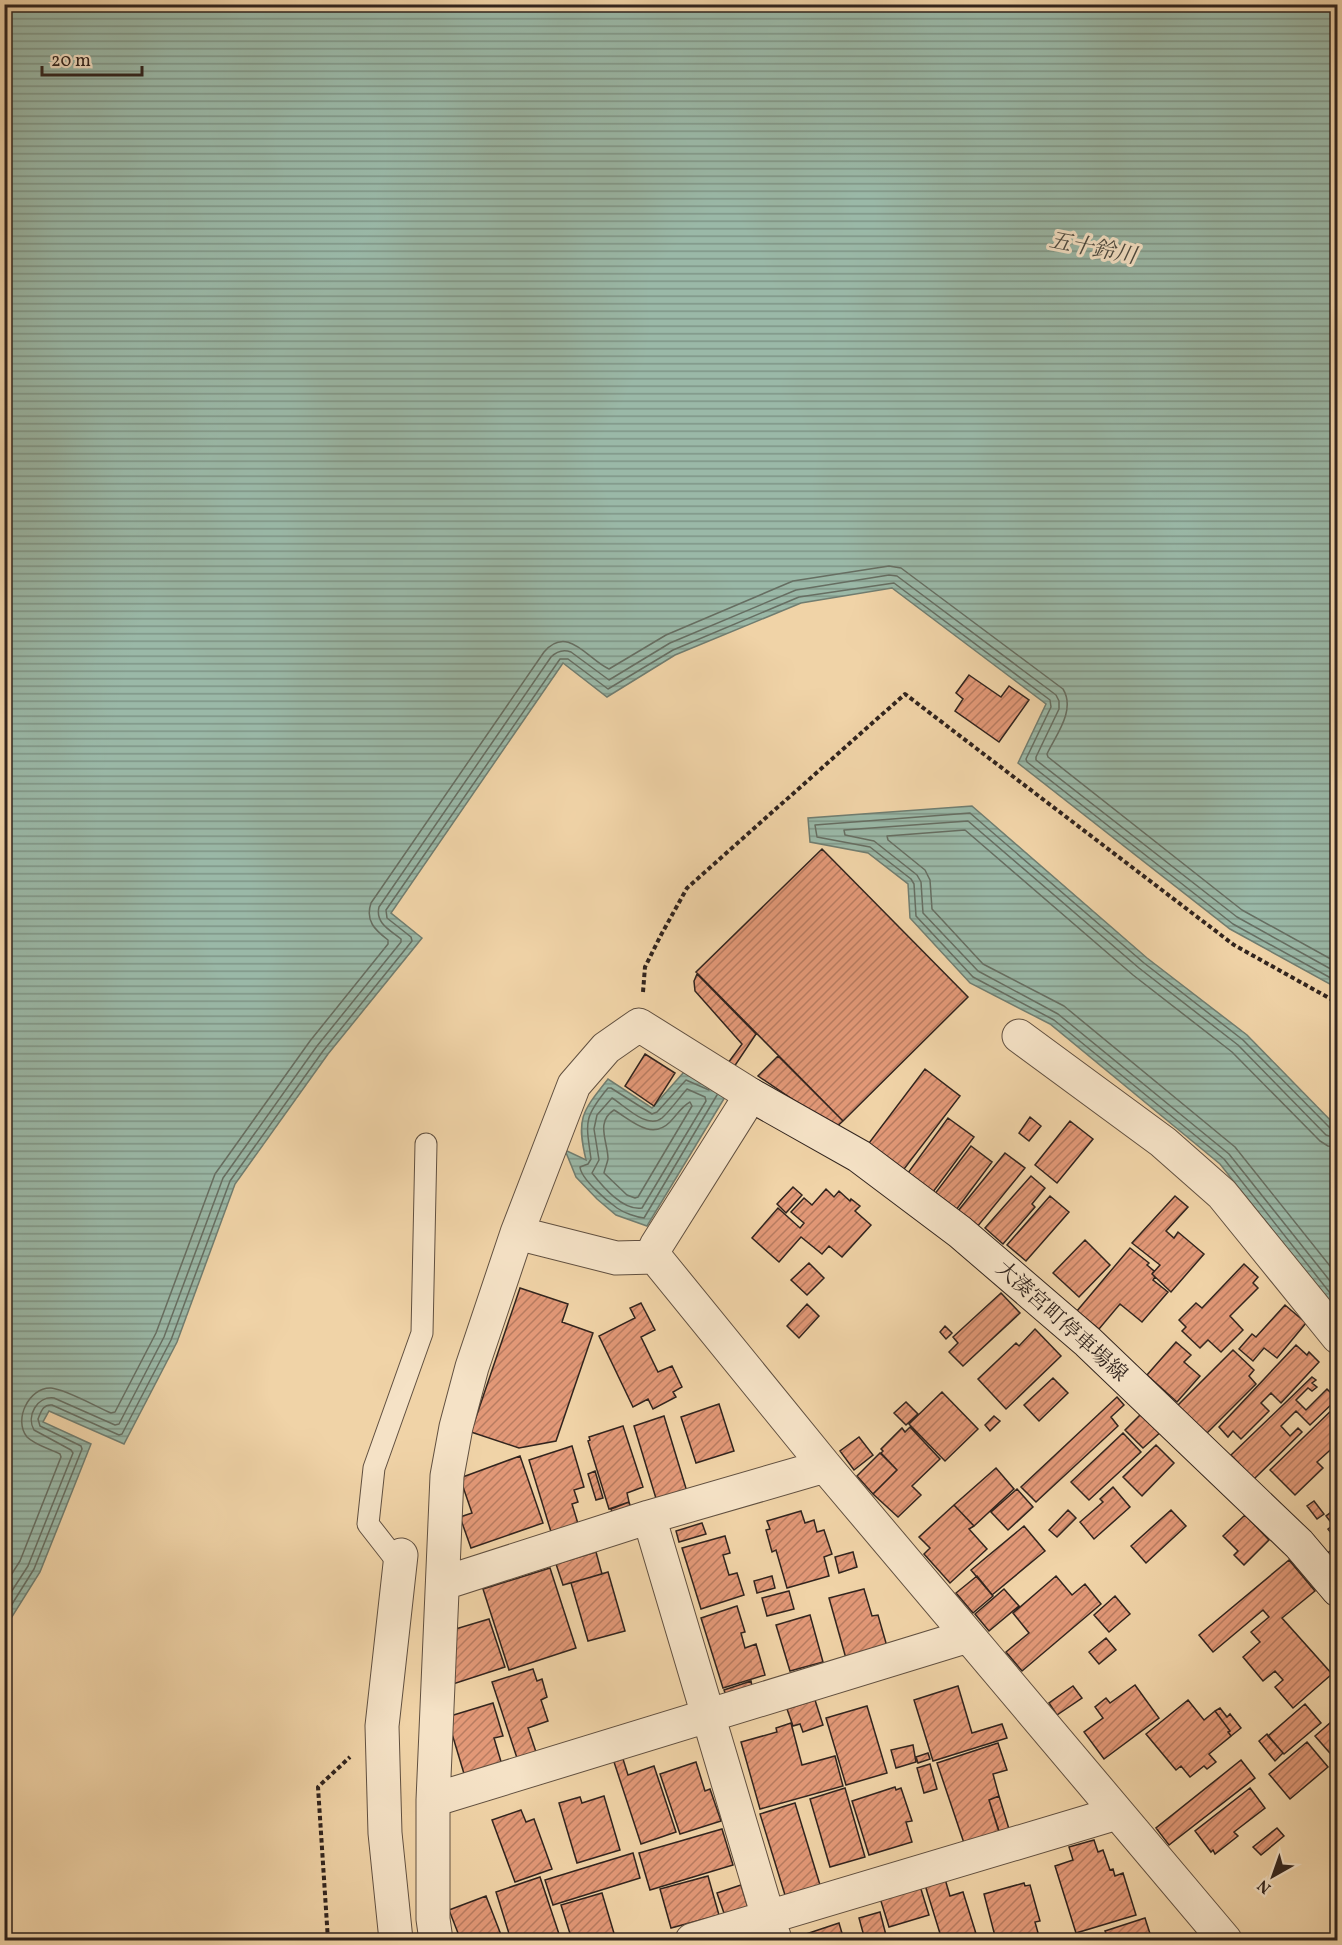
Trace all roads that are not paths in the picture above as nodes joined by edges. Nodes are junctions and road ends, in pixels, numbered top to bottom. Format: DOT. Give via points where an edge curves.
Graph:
graph roads {
  1 [pos="1019,1036"];
  2 [pos="751,1095"];
  3 [pos="426,1144"];
  4 [pos="517,1233"];
  5 [pos="655,1257"];
  6 [pos="1338,1337"];
  7 [pos="825,1466"];
  8 [pos="649,1517"];
  9 [pos="401,1560"];
  10 [pos="444,1583"];
  11 [pos="1338,1590"];
  12 [pos="968,1636"];
  13 [pos="707,1715"];
  14 [pos="433,1800"];
  15 [pos="1117,1813"];
  16 [pos="772,1929"];
  17 [pos="396,1941"];
  18 [pos="436,1941"];
  19 [pos="692,1941"];
  20 [pos="1225,1941"];
  1 -- 6 [label="street" via="1163,1142 1222,1194"];
  2 -- 4 [label="street, 大湊宮町停車場線" via="639,1025 606,1048 574,1085"];
  2 -- 5 [label="street" via="656,1246"];
  2 -- 11 [label="street, 大湊宮町停車場線" via="859,1156 960,1232 1088,1342 1299,1544"];
  3 -- 9 [label="lane" via="422,1332 374,1468 368,1524"];
  4 -- 5 [label="street" via="616,1258"];
  4 -- 10 [label="street" via="456,1427 447,1476"];
  5 -- 7 [label="street"];
  7 -- 8 [label="street"];
  7 -- 12 [label="street"];
  8 -- 10 [label="street"];
  8 -- 13 [label="street"];
  9 -- 17 [label="street" via="382,1726 385,1833"];
  10 -- 14 [label="street"];
  12 -- 13 [label="street"];
  12 -- 15 [label="street"];
  13 -- 14 [label="street"];
  13 -- 16 [label="street"];
  14 -- 18 [label="street"];
  15 -- 16 [label="street"];
  15 -- 20 [label="street"];
  16 -- 19 [label="street"];
}
